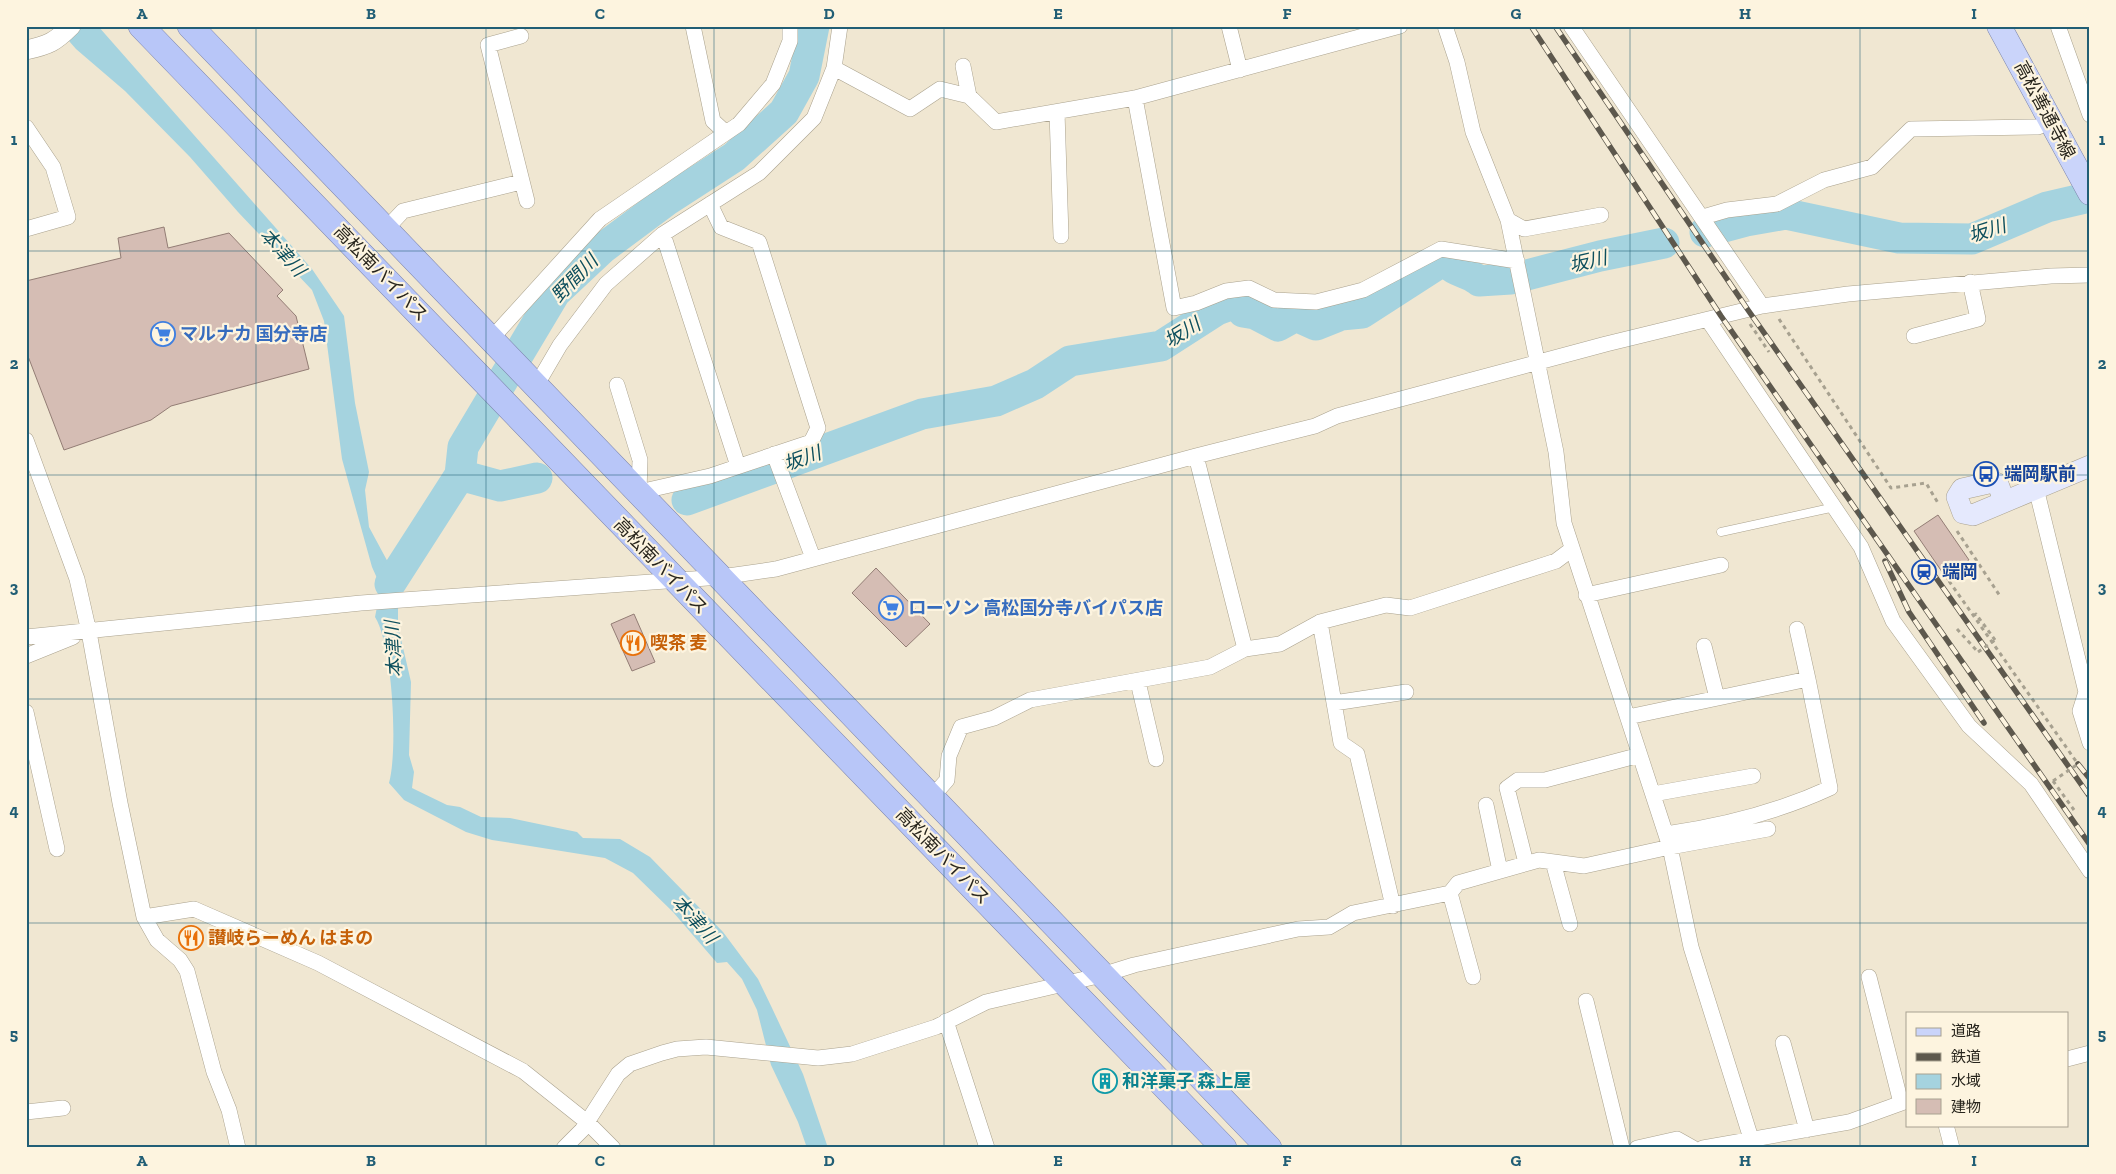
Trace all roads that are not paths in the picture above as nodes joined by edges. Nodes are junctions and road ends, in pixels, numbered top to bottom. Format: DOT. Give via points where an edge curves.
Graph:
graph roads {
  1 [pos="141,26"];
  2 [pos="190,26"];
  3 [pos="693,26"];
  4 [pos="790,26"];
  5 [pos="840,26"];
  6 [pos="1229,26"];
  7 [pos="1400,26"];
  8 [pos="1446,26"];
  9 [pos="1571,26"];
  10 [pos="1999,26"];
  11 [pos="2058,26"];
  12 [pos="66,31"];
  13 [pos="1346,33"];
  14 [pos="521,36"];
  15 [pos="26,50"];
  16 [pos="964,66"];
  17 [pos="834,68"];
  18 [pos="1240,70"];
  19 [pos="2083,70"];
  20 [pos="969,96"];
  21 [pos="1135,98"];
  22 [pos="1057,112"];
  23 [pos="2090,115"];
  24 [pos="2051,121"];
  25 [pos="26,127"];
  26 [pos="726,133"];
  27 [pos="521,182"];
  28 [pos="2087,188"];
  29 [pos="527,202"];
  30 [pos="710,204"];
  31 [pos="1601,215"];
  32 [pos="1703,218"];
  33 [pos="1508,220"];
  34 [pos="26,229"];
  35 [pos="386,230"];
  36 [pos="663,234"];
  37 [pos="1061,236"];
  38 [pos="1519,271"];
  39 [pos="2090,275"];
  40 [pos="1970,282"];
  41 [pos="1767,306"];
  42 [pos="1708,320"];
  43 [pos="1914,336"];
  44 [pos="495,343"];
  45 [pos="1538,362"];
  46 [pos="536,386"];
  47 [pos="617,386"];
  48 [pos="26,440"];
  49 [pos="1196,456"];
  50 [pos="778,464"];
  51 [pos="738,466"];
  52 [pos="2090,466"];
  53 [pos="2036,488"];
  54 [pos="639,492"];
  55 [pos="2004,501"];
  56 [pos="1835,508"];
  57 [pos="1721,532"];
  58 [pos="1572,549"];
  59 [pos="813,558"];
  60 [pos="1721,565"];
  61 [pos="721,577"];
  62 [pos="674,580"];
  63 [pos="1586,595"];
  64 [pos="1320,622"];
  65 [pos="1797,629"];
  66 [pos="89,632"];
  67 [pos="26,637"];
  68 [pos="1704,646"];
  69 [pos="1244,649"];
  70 [pos="26,656"];
  71 [pos="1808,679"];
  72 [pos="1138,682"];
  73 [pos="1406,692"];
  74 [pos="2088,692"];
  75 [pos="1717,698"];
  76 [pos="1334,703"];
  77 [pos="26,712"];
  78 [pos="1628,718"];
  79 [pos="2090,744"];
  80 [pos="1640,755"];
  81 [pos="1156,759"];
  82 [pos="1752,776"];
  83 [pos="1653,794"];
  84 [pos="932,797"];
  85 [pos="1486,805"];
  86 [pos="1768,829"];
  87 [pos="1668,840"];
  88 [pos="57,848"];
  89 [pos="1552,862"];
  90 [pos="1526,863"];
  91 [pos="1500,871"];
  92 [pos="2090,871"];
  93 [pos="1450,893"];
  94 [pos="1393,906"];
  95 [pos="144,917"];
  96 [pos="1570,924"];
  97 [pos="1102,975"];
  98 [pos="1474,977"];
  99 [pos="1869,977"];
  100 [pos="1066,983"];
  101 [pos="1586,1002"];
  102 [pos="946,1022"];
  103 [pos="1784,1043"];
  104 [pos="2090,1053"];
  105 [pos="2068,1059"];
  106 [pos="1904,1102"];
  107 [pos="63,1108"];
  108 [pos="26,1112"];
  109 [pos="586,1122"];
  110 [pos="1946,1126"];
  111 [pos="1807,1130"];
  112 [pos="1754,1144"];
  113 [pos="238,1148"];
  114 [pos="564,1148"];
  115 [pos="613,1148"];
  116 [pos="987,1148"];
  117 [pos="1224,1148"];
  118 [pos="1269,1148"];
  119 [pos="1622,1148"];
  120 [pos="1637,1148"];
  121 [pos="1693,1148"];
  122 [pos="1703,1148"];
  123 [pos="1952,1148"];
  1 -- 62 [label="highway, 高松南バイパス"];
  2 -- 35 [label="highway, 高松南バイパス"];
  3 -- 26 [label="street" via="713,121"];
  4 -- 26 [label="street" via="790,40 773,84 739,124"];
  5 -- 17 [label="street"];
  6 -- 18 [label="street"];
  7 -- 13 [label="street"];
  8 -- 33 [label="street" via="1473,132"];
  9 -- 32 [label="street"];
  10 -- 24 [label="main road, 高松善通寺線"];
  11 -- 19 [label="street"];
  12 -- 15 [label="street" via="47,46"];
  13 -- 18 [label="street"];
  14 -- 27 [label="street" via="488,45"];
  16 -- 20 [label="street"];
  17 -- 20 [label="street" via="910,109 940,89"];
  17 -- 30 [label="street" via="814,118 759,173"];
  18 -- 21 [label="street"];
  19 -- 23 [label="street"];
  20 -- 22 [label="street" via="996,122"];
  21 -- 22 [label="street"];
  21 -- 38 [label="street" via="1174,308 1226,291 1248,288 1274,300 1316,302 1363,290 1442,249"];
  22 -- 37 [label="street"];
  24 -- 28 [label="main road, 高松善通寺線"];
  24 -- 32 [label="street" via="2038,127 1911,129 1872,168 1824,180 1777,204 1727,210"];
  25 -- 34 [label="street" via="53,167 68,217"];
  26 -- 44 [label="street" via="600,219"];
  27 -- 29 [label="street"];
  27 -- 35 [label="street" via="403,211"];
  30 -- 36 [label="street"];
  30 -- 50 [label="street" via="721,227 759,242 818,428 811,442"];
  31 -- 33 [label="street" via="1524,229"];
  32 -- 41 [label="street"];
  33 -- 38 [label="street"];
  35 -- 44 [label="highway, 高松南バイパス"];
  36 -- 46 [label="street" via="606,284 560,345"];
  36 -- 51 [label="street"];
  38 -- 45 [label="street"];
  39 -- 40 [label="street"];
  40 -- 41 [label="street"];
  40 -- 43 [label="street" via="1978,318"];
  41 -- 42 [label="street"];
  42 -- 45 [label="street"];
  42 -- 56 [label="street"];
  44 -- 46 [label="highway, 高松南バイパス"];
  45 -- 49 [label="street" via="1337,416 1315,426"];
  45 -- 58 [label="street" via="1556,452 1564,523"];
  46 -- 54 [label="highway, 高松南バイパス"];
  47 -- 54 [label="street" via="640,460"];
  48 -- 66 [label="street" via="77,579"];
  49 -- 59 [label="street"];
  49 -- 69 [label="street"];
  50 -- 51 [label="street"];
  50 -- 59 [label="street"];
  51 -- 54 [label="street" via="710,476"];
  52 -- 53 [label="main road"];
  53 -- 55 [label="main road"];
  53 -- 74 [label="street"];
  54 -- 61 [label="highway, 高松南バイパス"];
  56 -- 57 [label="lane"];
  56 -- 92 [label="street" via="1861,546 1894,621 1969,726 2031,784"];
  58 -- 63 [label="street"];
  58 -- 64 [label="street" via="1556,561 1410,608 1386,605"];
  59 -- 61 [label="street" via="776,569"];
  60 -- 63 [label="street"];
  61 -- 62 [label="street"];
  61 -- 84 [label="highway, 高松南バイパス"];
  62 -- 66 [label="street" via="361,603"];
  62 -- 100 [label="highway, 高松南バイパス"];
  63 -- 78 [label="street"];
  64 -- 69 [label="street" via="1280,644"];
  64 -- 76 [label="street"];
  65 -- 71 [label="street"];
  66 -- 67 [label="street"];
  66 -- 70 [label="street"];
  66 -- 95 [label="street"];
  68 -- 75 [label="street"];
  69 -- 72 [label="street" via="1210,667"];
  71 -- 75 [label="street"];
  71 -- 87 [label="street" via="1830,788 1807,799"];
  72 -- 81 [label="street"];
  72 -- 84 [label="street" via="1030,700 994,718 961,726 949,756 947,780"];
  73 -- 76 [label="street"];
  74 -- 79 [label="street" via="2080,711"];
  75 -- 78 [label="street"];
  76 -- 94 [label="street" via="1341,743 1357,754"];
  77 -- 88 [label="street"];
  78 -- 80 [label="street"];
  80 -- 83 [label="street"];
  80 -- 90 [label="street" via="1545,780 1518,780 1507,788"];
  82 -- 83 [label="street"];
  83 -- 87 [label="street"];
  84 -- 97 [label="highway, 高松南バイパス"];
  85 -- 91 [label="street"];
  86 -- 87 [label="street"];
  87 -- 89 [label="street" via="1584,866"];
  87 -- 112 [label="street" via="1691,947"];
  89 -- 90 [label="street"];
  89 -- 96 [label="street"];
  90 -- 91 [label="street"];
  91 -- 93 [label="street" via="1458,883"];
  93 -- 94 [label="street"];
  93 -- 98 [label="street"];
  94 -- 97 [label="street" via="1353,913 1329,927 1298,929"];
  95 -- 109 [label="street" via="194,909 309,959 523,1071"];
  95 -- 113 [label="street" via="157,940 180,960 187,971"];
  97 -- 100 [label="street"];
  97 -- 118 [label="highway, 高松南バイパス"];
  99 -- 106 [label="street"];
  100 -- 102 [label="street" via="986,1002"];
  100 -- 117 [label="highway, 高松南バイパス"];
  101 -- 119 [label="street"];
  102 -- 109 [label="street" via="852,1054 818,1058 706,1047 677,1049 630,1064 608,1086"];
  102 -- 116 [label="street"];
  103 -- 111 [label="street"];
  104 -- 105 [label="street"];
  106 -- 111 [label="street" via="1849,1122"];
  107 -- 108 [label="street"];
  109 -- 114 [label="street"];
  109 -- 115 [label="street"];
  110 -- 123 [label="street"];
  111 -- 112 [label="street"];
  112 -- 122 [label="street"];
  120 -- 121 [label="street" via="1677,1139"];
}
